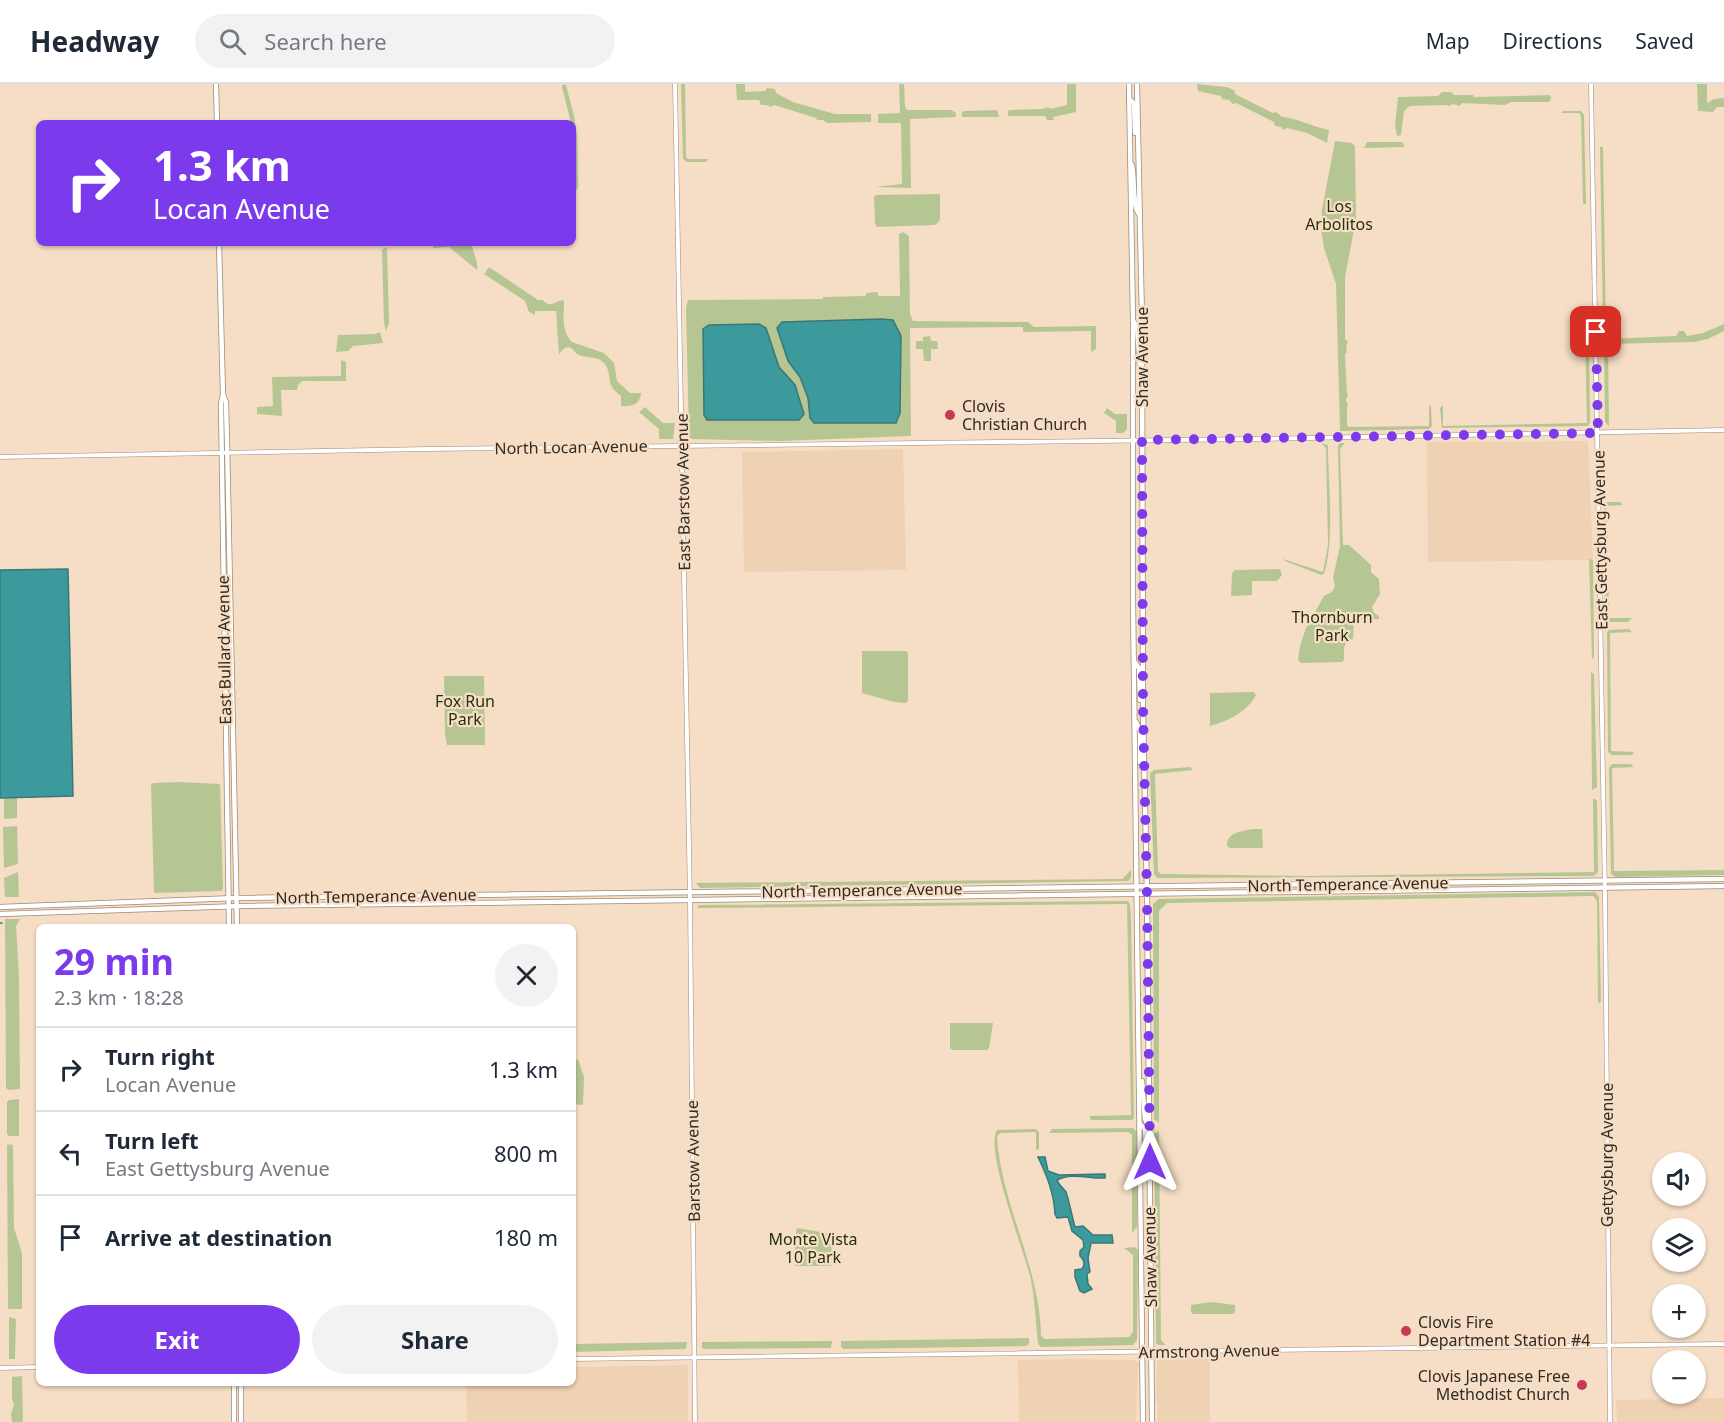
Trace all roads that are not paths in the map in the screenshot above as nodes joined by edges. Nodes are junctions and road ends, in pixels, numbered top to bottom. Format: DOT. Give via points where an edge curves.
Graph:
graph roads {
  1 [pos="216,84"];
  2 [pos="675,84"];
  3 [pos="1129,84"];
  4 [pos="1137,84"];
  5 [pos="1591,84"];
  6 [pos="1130,99"];
  7 [pos="217,120"];
  8 [pos="1138,145"];
  9 [pos="1130,158"];
  10 [pos="1139,214"];
  11 [pos="219,246"];
  12 [pos="1133,321"];
  13 [pos="1142,374"];
  14 [pos="1724,430"];
  15 [pos="1598,433"];
  16 [pos="1133,440"];
  17 [pos="1142,440"];
  18 [pos="682,446"];
  19 [pos="224,452"];
  20 [pos="0,457"];
  21 [pos="1134,661"];
  22 [pos="1143,709"];
  23 [pos="1135,719"];
  24 [pos="1144,767"];
  25 [pos="1724,879"];
  26 [pos="1605,881"];
  27 [pos="1137,886"];
  28 [pos="1147,886"];
  29 [pos="1724,886"];
  30 [pos="1605,888"];
  31 [pos="690,893"];
  32 [pos="1137,895"];
  33 [pos="1147,895"];
  34 [pos="229,898"];
  35 [pos="236,898"];
  36 [pos="690,900"];
  37 [pos="229,906"];
  38 [pos="237,906"];
  39 [pos="0,907"];
  40 [pos="0,914"];
  41 [pos="230,924"];
  42 [pos="237,924"];
  43 [pos="1140,1070"];
  44 [pos="1140,1124"];
  45 [pos="1149,1127"];
  46 [pos="1150,1180"];
  47 [pos="1724,1344"];
  48 [pos="1610,1346"];
  49 [pos="1143,1352"];
  50 [pos="1152,1352"];
  51 [pos="694,1357"];
  52 [pos="576,1359"];
  53 [pos="36,1367"];
  54 [pos="0,1368"];
  55 [pos="234,1386"];
  56 [pos="241,1386"];
  57 [pos="234,1422"];
  58 [pos="241,1422"];
  59 [pos="695,1422"];
  60 [pos="1143,1422"];
  61 [pos="1152,1422"];
  62 [pos="1610,1422"];
  1 -- 7 [label="main road"];
  2 -- 18 [label="street, East Barstow Avenue"];
  3 -- 6 [label="main road, Shaw Avenue"];
  4 -- 8 [label="main road, Shaw Avenue"];
  5 -- 15 [label="street, East Gettysburg Avenue"];
  6 -- 8 [label="main road" via="1134,104"];
  6 -- 9 [label="main road, Shaw Avenue"];
  8 -- 10 [label="main road, Shaw Avenue"];
  9 -- 10 [label="main road" via="1135,176 1135,209"];
  9 -- 12 [label="main road, Shaw Avenue"];
  10 -- 13 [label="main road, Shaw Avenue"];
  11 -- 19 [label="main road, East Bullard Avenue"];
  12 -- 13 [label="main road" via="1137,326"];
  12 -- 16 [label="main road, Shaw Avenue"];
  13 -- 17 [label="main road, Shaw Avenue"];
  14 -- 15 [label="street, North Locan Avenue"];
  15 -- 17 [label="street, North Locan Avenue"];
  15 -- 26 [label="street, East Gettysburg Avenue"];
  16 -- 17 [label="street, North Locan Avenue"];
  16 -- 18 [label="street, North Locan Avenue"];
  16 -- 21 [label="main road, Shaw Avenue"];
  17 -- 22 [label="main road, Shaw Avenue"];
  18 -- 19 [label="street, North Locan Avenue"];
  18 -- 31 [label="street, East Barstow Avenue"];
  19 -- 20 [label="street, North Locan Avenue"];
  19 -- 34 [label="main road, East Bullard Avenue"];
  19 -- 35 [label="main road, East Bullard Avenue"];
  21 -- 22 [label="main road" via="1139,668"];
  21 -- 23 [label="main road, Shaw Avenue"];
  22 -- 24 [label="main road, Shaw Avenue"];
  23 -- 24 [label="main road" via="1140,731 1140,762"];
  23 -- 27 [label="main road, Shaw Avenue"];
  24 -- 28 [label="main road, Shaw Avenue"];
  25 -- 26 [label="main road, North Temperance Avenue"];
  26 -- 28 [label="main road, North Temperance Avenue"];
  26 -- 30 [label="street, East Gettysburg Avenue"];
  27 -- 28 [label="main road, North Temperance Avenue"];
  27 -- 31 [label="main road, North Temperance Avenue"];
  27 -- 32 [label="main road, Shaw Avenue"];
  28 -- 33 [label="main road, Shaw Avenue"];
  29 -- 30 [label="main road, North Temperance Avenue"];
  30 -- 33 [label="main road, North Temperance Avenue"];
  30 -- 48 [label="street, Gettysburg Avenue"];
  31 -- 35 [label="main road, North Temperance Avenue"];
  31 -- 36 [label="street, East Barstow Avenue"];
  32 -- 33 [label="main road, North Temperance Avenue"];
  32 -- 36 [label="main road, North Temperance Avenue"];
  32 -- 43 [label="main road, Shaw Avenue"];
  33 -- 45 [label="main road, Shaw Avenue"];
  34 -- 35 [label="main road, North Temperance Avenue"];
  34 -- 37 [label="main road, East Bullard Avenue"];
  34 -- 39 [label="main road, North Temperance Avenue"];
  35 -- 38 [label="main road, East Bullard Avenue"];
  36 -- 38 [label="main road, North Temperance Avenue"];
  36 -- 51 [label="street, Barstow Avenue"];
  37 -- 38 [label="main road, North Temperance Avenue"];
  37 -- 40 [label="main road, North Temperance Avenue"];
  37 -- 41 [label="main road, East Bullard Avenue"];
  38 -- 42 [label="main road, East Bullard Avenue"];
  43 -- 44 [label="main road, Shaw Avenue"];
  43 -- 45 [label="main road"];
  44 -- 46 [label="main road" via="1145,1129"];
  44 -- 49 [label="main road, Shaw Avenue"];
  45 -- 46 [label="main road, Shaw Avenue"];
  46 -- 50 [label="main road, Shaw Avenue"];
  47 -- 48 [label="street, Armstrong Avenue"];
  48 -- 50 [label="street, Armstrong Avenue"];
  48 -- 62 [label="street, Gettysburg Avenue"];
  49 -- 50 [label="street, Armstrong Avenue"];
  49 -- 51 [label="street, Armstrong Avenue"];
  49 -- 60 [label="main road, Shaw Avenue"];
  50 -- 61 [label="main road, Shaw Avenue"];
  51 -- 52 [label="street, Armstrong Avenue"];
  51 -- 59 [label="street, Barstow Avenue"];
  53 -- 54 [label="street"];
  55 -- 57 [label="main road"];
  56 -- 58 [label="main road"];
}
